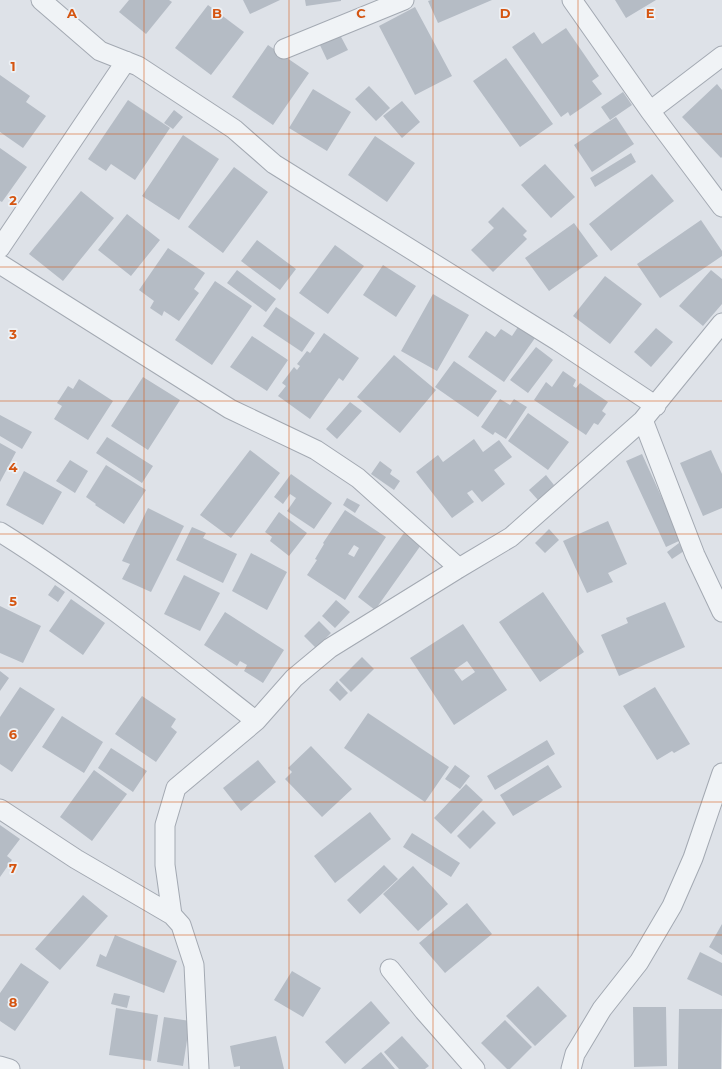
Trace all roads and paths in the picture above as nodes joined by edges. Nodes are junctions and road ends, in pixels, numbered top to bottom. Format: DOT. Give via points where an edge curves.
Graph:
graph roads {
  1 [pos="41,0"];
  2 [pos="404,0"];
  3 [pos="572,0"];
  4 [pos="284,49"];
  5 [pos="722,56"];
  6 [pos="126,61"];
  7 [pos="650,110"];
  8 [pos="722,207"];
  9 [pos="0,248"];
  10 [pos="0,264"];
  11 [pos="722,323"];
  12 [pos="656,406"];
  13 [pos="643,420"];
  14 [pos="0,532"];
  15 [pos="459,568"];
  16 [pos="720,603"];
  17 [pos="256,721"];
  18 [pos="722,773"];
  19 [pos="0,809"];
  20 [pos="172,915"];
  21 [pos="390,969"];
  22 [pos="0,1066"];
  23 [pos="10,1069"];
  24 [pos="198,1069"];
  25 [pos="475,1069"];
  26 [pos="571,1069"];
  1 -- 6 [label="street" via="100,51"];
  2 -- 4 [label="street"];
  3 -- 7 [label="street"];
  5 -- 7 [label="street"];
  6 -- 9 [label="street"];
  6 -- 12 [label="street" via="138,66 234,130 274,164 558,341"];
  7 -- 8 [label="street"];
  10 -- 15 [label="street" via="230,409 316,450 358,478"];
  11 -- 12 [label="street"];
  12 -- 13 [label="street"];
  13 -- 15 [label="street" via="511,537"];
  13 -- 16 [label="street" via="695,554"];
  14 -- 17 [label="street" via="136,627"];
  15 -- 17 [label="street" via="330,648 294,678"];
  17 -- 20 [label="street" via="176,788 165,826 165,865"];
  18 -- 26 [label="street" via="693,858 672,906 639,962 602,1009 575,1054"];
  19 -- 20 [label="street" via="76,859"];
  20 -- 24 [label="street" via="181,925 194,965"];
  21 -- 25 [label="street"];
  22 -- 23 [label="street"];
}
